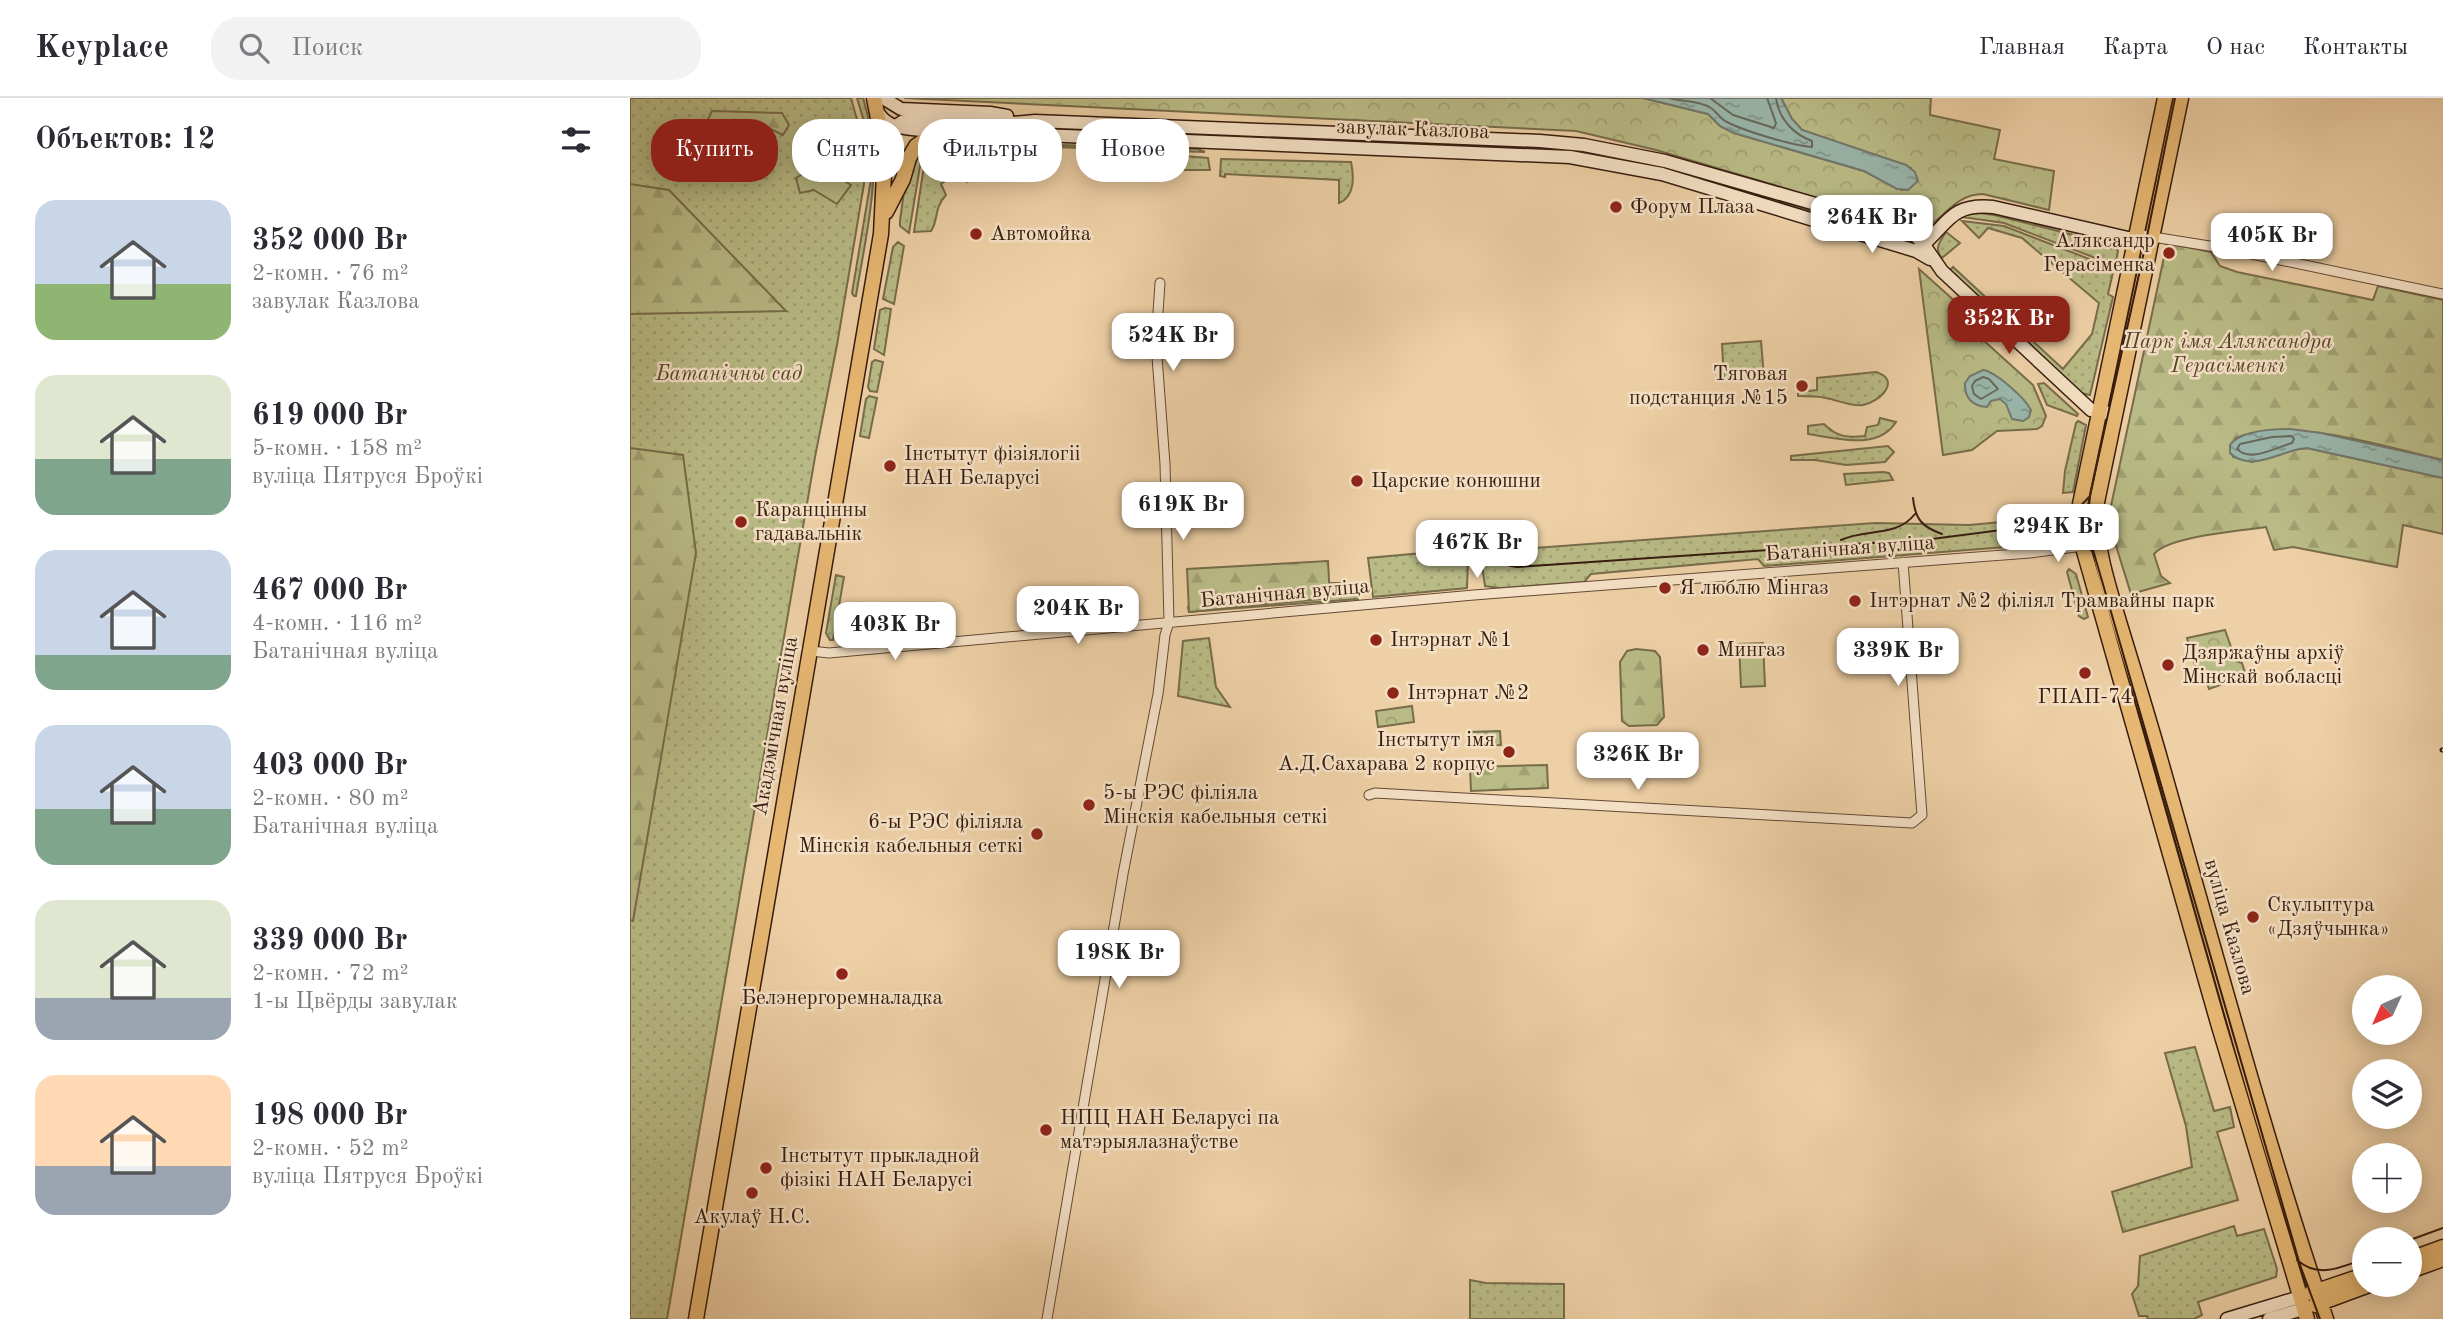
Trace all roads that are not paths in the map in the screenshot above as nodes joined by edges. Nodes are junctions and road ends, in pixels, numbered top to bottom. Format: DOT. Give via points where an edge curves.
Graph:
graph roads {
  1 [pos="874,98"];
  2 [pos="883,98"];
  3 [pos="2165,98"];
  4 [pos="2181,98"];
  5 [pos="879,114"];
  6 [pos="880,119"];
  7 [pos="883,119"];
  8 [pos="1024,119"];
  9 [pos="1062,123"];
  10 [pos="1062,135"];
  11 [pos="918,145"];
  12 [pos="1464,145"];
  13 [pos="884,182"];
  14 [pos="883,216"];
  15 [pos="2153,237"];
  16 [pos="2137,238"];
  17 [pos="1920,248"];
  18 [pos="1160,283"];
  19 [pos="2443,294"];
  20 [pos="2107,413"];
  21 [pos="2098,544"];
  22 [pos="2082,546"];
  23 [pos="1903,562"];
  24 [pos="1169,622"];
  25 [pos="811,651"];
  26 [pos="1369,795"];
  27 [pos="2443,1247"];
  28 [pos="2422,1255"];
  29 [pos="2443,1259"];
  30 [pos="2422,1267"];
  31 [pos="2352,1281"];
  32 [pos="2352,1289"];
  33 [pos="2319,1297"];
  34 [pos="2303,1308"];
  35 [pos="696,1319"];
  36 [pos="1047,1319"];
  37 [pos="2227,1319"];
  38 [pos="2269,1319"];
  39 [pos="2326,1319"];
  1 -- 5 [label="main road, Акадэмічная вуліца"];
  2 -- 8 [label="main road, завулак Казлова" via="901,109"];
  3 -- 16 [label="main road"];
  4 -- 15 [label="main road"];
  5 -- 6 [label="main road, Акадэмічная вуліца"];
  5 -- 7 [label="main road"];
  9 -- 12 [label="main road, завулак Казлова"];
  10 -- 12 [label="main road, завулак Казлова"];
  11 -- 14 [label="main road"];
  12 -- 17 [label="main road, завулак Казлова" via="1662,174"];
  13 -- 14 [label="main road, Акадэмічная вуліца"];
  14 -- 25 [label="main road, Акадэмічная вуліца"];
  15 -- 16 [label="main road"];
  15 -- 19 [label="street"];
  15 -- 20 [label="main road"];
  16 -- 17 [label="main road" via="1976,205 1950,216"];
  16 -- 20 [label="main road"];
  17 -- 20 [label="main road" via="2091,410"];
  18 -- 24 [label="street" via="1156,343"];
  20 -- 21 [label="main road, вуліца Казлова" via="2095,531"];
  20 -- 22 [label="main road, вуліца Казлова" via="2078,509"];
  21 -- 22 [label="street, Батанічная вуліца"];
  21 -- 33 [label="main road, вуліца Казлова" via="2237,1032"];
  22 -- 23 [label="street, Батанічная вуліца"];
  22 -- 34 [label="main road, вуліца Казлова"];
  23 -- 24 [label="street, Батанічная вуліца"];
  23 -- 26 [label="street" via="1922,815 1912,823"];
  24 -- 25 [label="street, Батанічная вуліца"];
  24 -- 36 [label="street"];
  25 -- 35 [label="main road, Акадэмічная вуліца"];
  27 -- 28 [label="main road"];
  29 -- 30 [label="main road"];
  31 -- 33 [label="main road"];
  32 -- 33 [label="main road"];
  33 -- 34 [label="main road"];
  33 -- 39 [label="main road, вуліца Казлова"];
  34 -- 37 [label="main road"];
  34 -- 38 [label="main road"];
}
